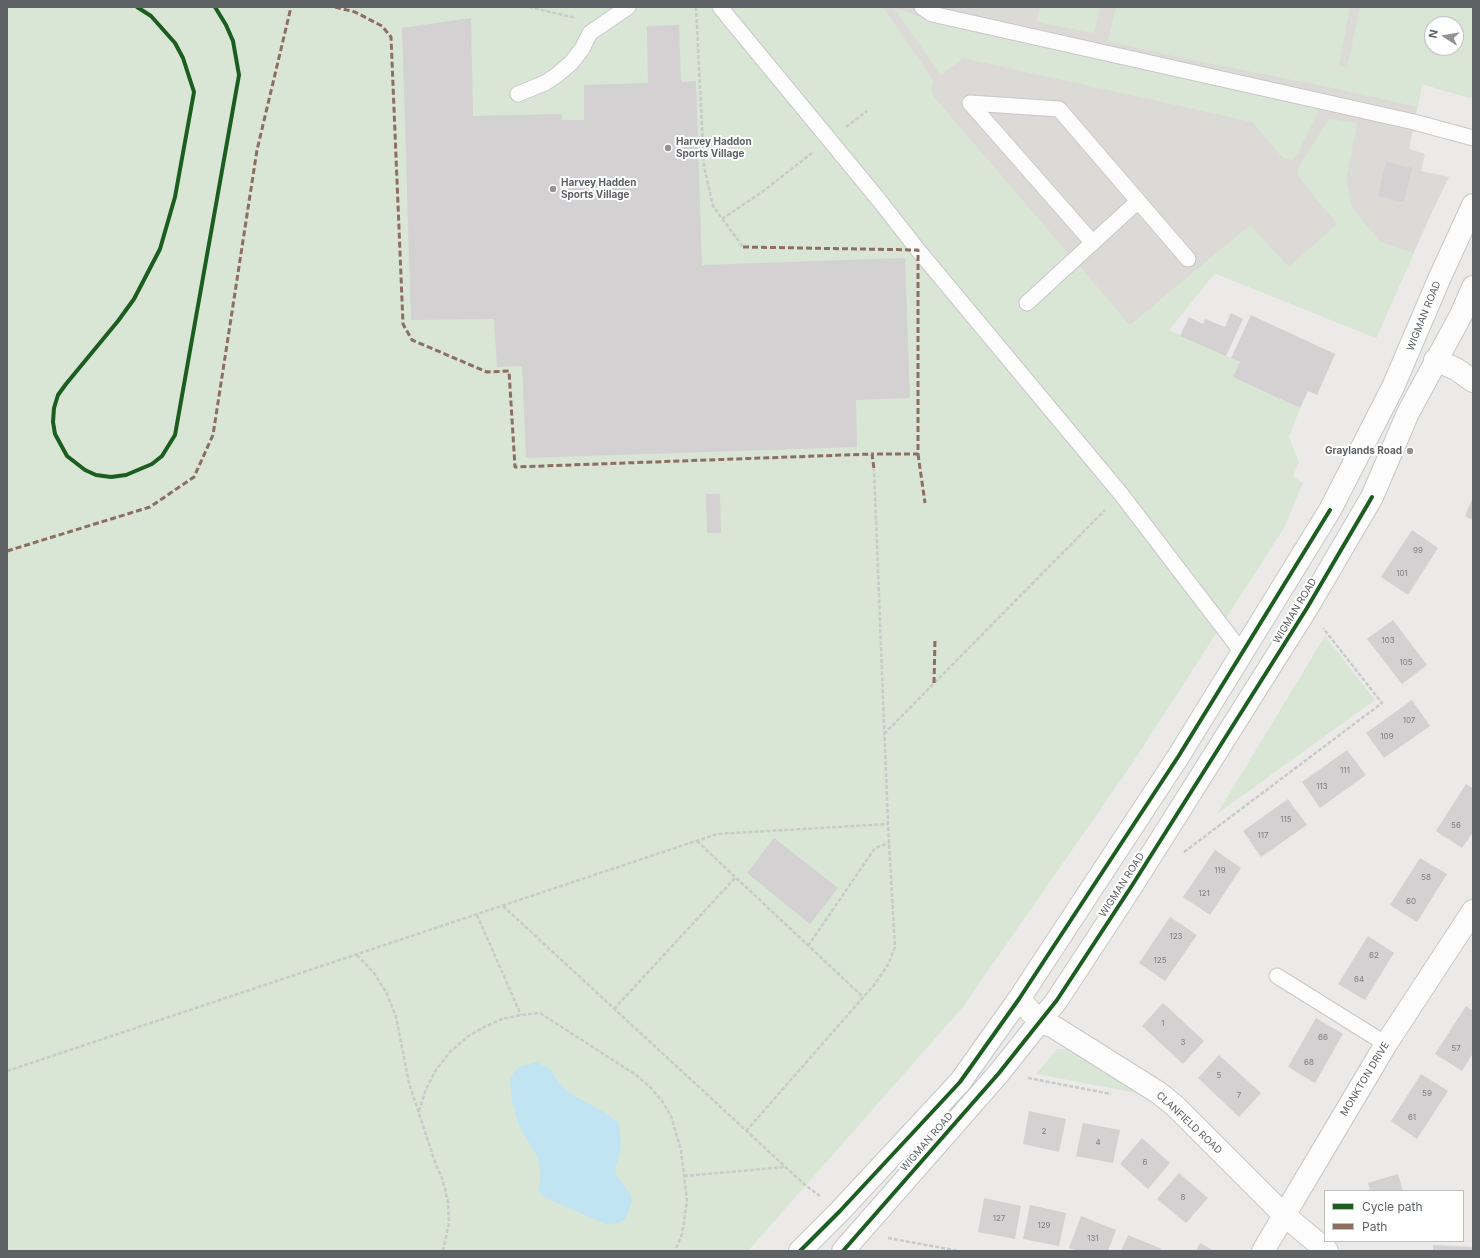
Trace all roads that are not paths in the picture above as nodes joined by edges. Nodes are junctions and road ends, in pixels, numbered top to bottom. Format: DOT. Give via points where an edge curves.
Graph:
graph roads {
  1 [pos="628,7"];
  2 [pos="720,7"];
  3 [pos="922,7"];
  4 [pos="518,94"];
  5 [pos="1473,138"];
  6 [pos="1138,202"];
  7 [pos="1473,205"];
  8 [pos="1092,242"];
  9 [pos="1188,259"];
  10 [pos="1473,287"];
  11 [pos="1027,303"];
  12 [pos="1410,351"];
  13 [pos="1435,360"];
  14 [pos="1473,381"];
  15 [pos="1241,651"];
  16 [pos="1269,668"];
  17 [pos="1473,911"];
  18 [pos="1277,976"];
  19 [pos="1019,999"];
  20 [pos="1040,1022"];
  21 [pos="1386,1044"];
  22 [pos="1283,1214"];
  23 [pos="800,1251"];
  24 [pos="843,1251"];
  25 [pos="1263,1251"];
  26 [pos="1327,1251"];
  1 -- 4 [label="lane" via="590,33 571,64 545,83"];
  2 -- 15 [label="lane" via="1156,537"];
  3 -- 5 [label="lane" via="932,14 1414,122"];
  6 -- 8 [label="lane"];
  6 -- 8 [label="lane" via="1059,109 970,103"];
  6 -- 9 [label="lane"];
  7 -- 12 [label="street, WIGMAN ROAD"];
  8 -- 11 [label="lane"];
  10 -- 13 [label="street, WIGMAN ROAD"];
  12 -- 13 [label="street"];
  12 -- 15 [label="street, WIGMAN ROAD" via="1330,510"];
  13 -- 14 [label="street" via="1456,369"];
  13 -- 16 [label="street, WIGMAN ROAD" via="1408,413 1372,497"];
  15 -- 16 [label="street"];
  15 -- 19 [label="street, WIGMAN ROAD" via="1178,757"];
  16 -- 20 [label="street, WIGMAN ROAD" via="1129,890"];
  17 -- 21 [label="street, MONKTON DRIVE"];
  18 -- 21 [label="lane"];
  19 -- 20 [label="street, CLANFIELD ROAD"];
  19 -- 23 [label="street, WIGMAN ROAD" via="960,1082"];
  20 -- 22 [label="street, CLANFIELD ROAD" via="1054,1027 1159,1093"];
  20 -- 24 [label="street, WIGMAN ROAD" via="999,1073"];
  21 -- 22 [label="street, MONKTON DRIVE"];
  22 -- 25 [label="street, MONKTON DRIVE"];
  22 -- 26 [label="street, CLANFIELD ROAD"];
}
